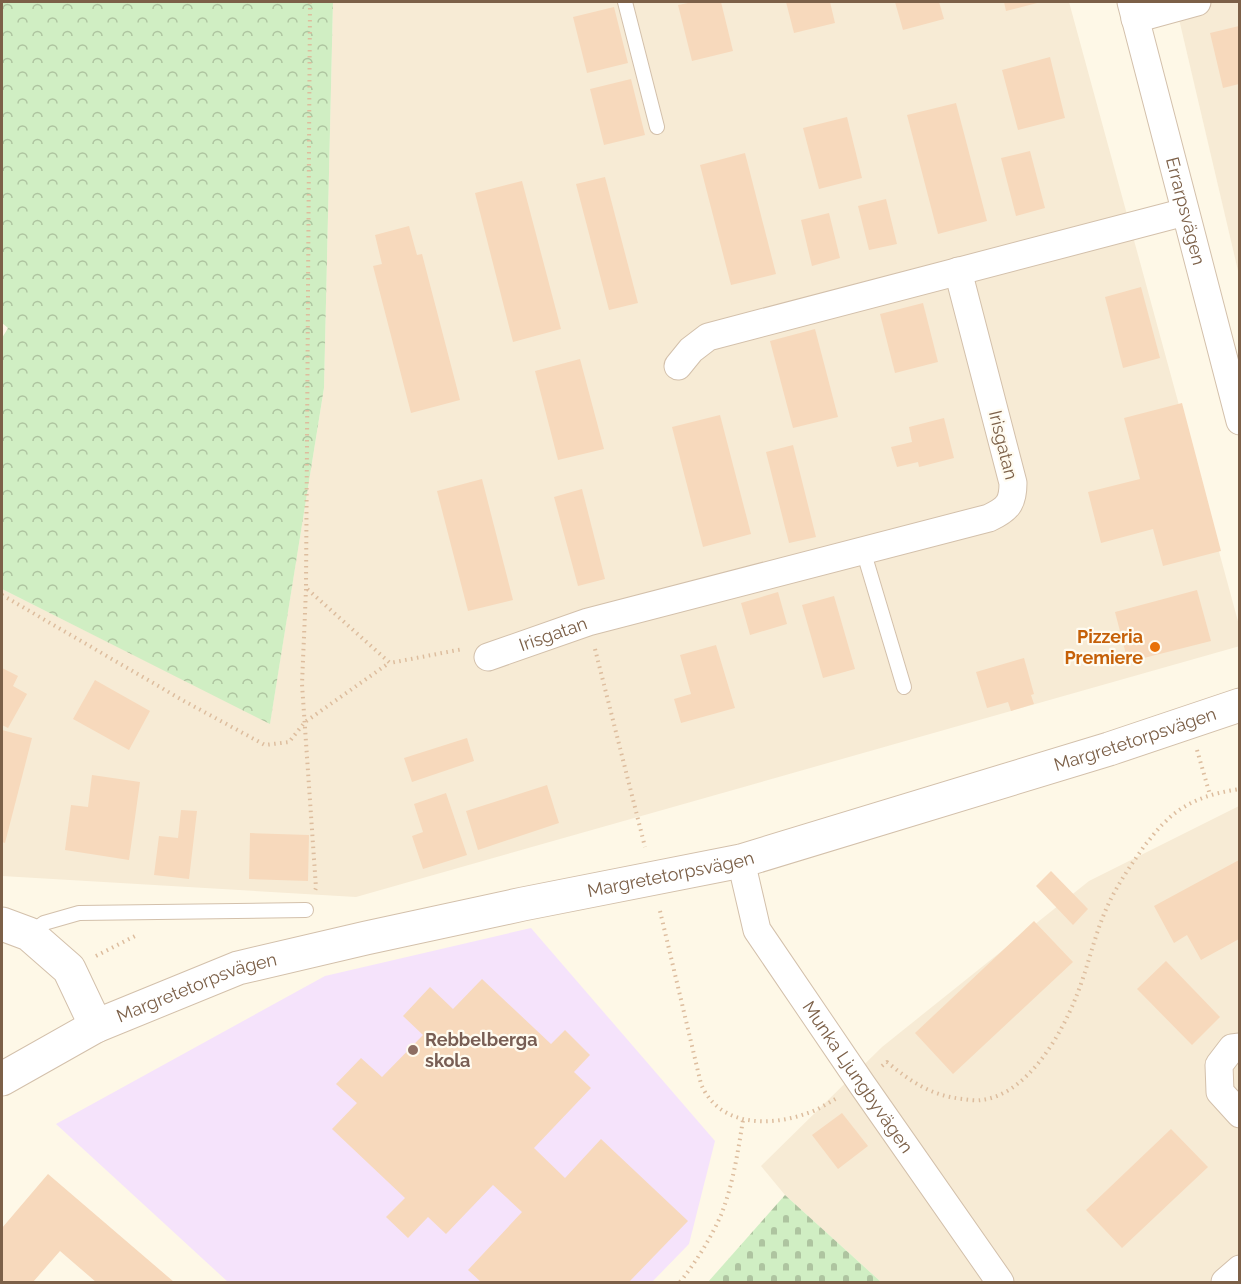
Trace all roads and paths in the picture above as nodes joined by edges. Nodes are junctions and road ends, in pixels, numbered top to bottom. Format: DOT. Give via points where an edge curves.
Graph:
graph roads {
  1 [pos="310,2"];
  2 [pos="625,2"];
  3 [pos="1197,2"];
  4 [pos="1133,10"];
  5 [pos="657,127"];
  6 [pos="1185,212"];
  7 [pos="958,271"];
  8 [pos="678,366"];
  9 [pos="1239,421"];
  10 [pos="863,550"];
  11 [pos="306,588"];
  12 [pos="2,596"];
  13 [pos="588,622"];
  14 [pos="488,657"];
  15 [pos="390,663"];
  16 [pos="904,687"];
  17 [pos="1239,705"];
  18 [pos="305,722"];
  19 [pos="1189,722"];
  20 [pos="1239,789"];
  21 [pos="1210,795"];
  22 [pos="645,847"];
  23 [pos="741,861"];
  24 [pos="306,910"];
  25 [pos="660,911"];
  26 [pos="166,912"];
  27 [pos="15,929"];
  28 [pos="69,969"];
  29 [pos="96,1026"];
  30 [pos="1239,1047"];
  31 [pos="2,1079"];
  32 [pos="861,1083"];
  33 [pos="1239,1114"];
  34 [pos="743,1120"];
  35 [pos="1239,1269"];
  36 [pos="680,1282"];
  37 [pos="1000,1282"];
  38 [pos="1225,1282"];
  1 -- 11 [label="path"];
  2 -- 5 [label="lane"];
  3 -- 4 [label="street"];
  4 -- 6 [label="street, Errarpsvägen"];
  6 -- 7 [label="street"];
  6 -- 9 [label="street, Errarpsvägen"];
  7 -- 8 [label="street" via="708,338"];
  7 -- 10 [label="street, Irisgatan" via="1013,483 1013,496 1008,506 989,518"];
  10 -- 13 [label="street, Irisgatan"];
  10 -- 16 [label="lane"];
  11 -- 15 [label="path"];
  11 -- 18 [label="path" via="302,684"];
  12 -- 18 [label="path" via="265,745 289,742"];
  13 -- 14 [label="street, Irisgatan"];
  13 -- 22 [label="path"];
  14 -- 15 [label="path" via="468,648"];
  15 -- 18 [label="path"];
  17 -- 19 [label="street, Margretetorpsvägen"];
  18 -- 24 [label="path" via="316,888"];
  19 -- 21 [label="path"];
  19 -- 23 [label="street, Margretetorpsvägen"];
  20 -- 21 [label="path"];
  21 -- 32 [label="path" via="1179,809 1164,822 1130,865 1100,922 1067,1019 1045,1054 1013,1087 981,1100 953,1098 929,1091 888,1062"];
  23 -- 29 [label="street, Margretetorpsvägen" via="501,909 237,969"];
  23 -- 32 [label="street, Munka Ljungbyvägen" via="757,930"];
  24 -- 26 [label="lane"];
  25 -- 34 [label="path" via="701,1084 717,1107"];
  26 -- 27 [label="lane" via="79,913"];
  26 -- 28 [label="path" via="141,933"];
  27 -- 28 [label="street"];
  28 -- 29 [label="street"];
  29 -- 31 [label="street, Margretetorpsvägen"];
  30 -- 33 [label="street" via="1232,1048 1219,1065 1220,1092"];
  32 -- 34 [label="path" via="809,1113 763,1123"];
  32 -- 37 [label="street, Munka Ljungbyvägen"];
  34 -- 36 [label="path" via="721,1214"];
  35 -- 38 [label="street"];
}
